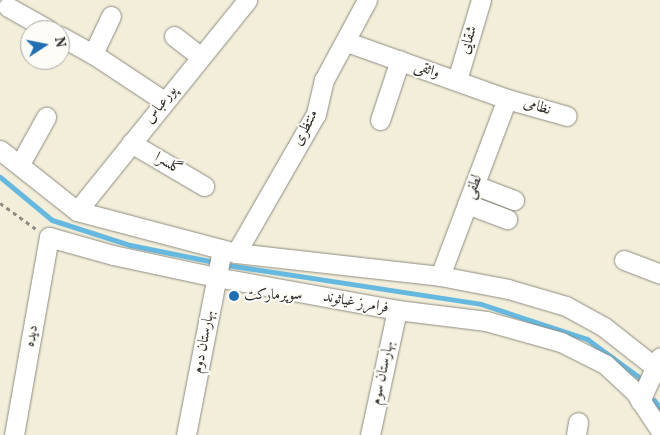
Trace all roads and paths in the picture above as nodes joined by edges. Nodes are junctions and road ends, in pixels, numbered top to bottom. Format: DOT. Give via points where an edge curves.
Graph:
graph roads {
  1 [pos="367,0"];
  2 [pos="480,0"];
  3 [pos="244,1"];
  4 [pos="7,9"];
  5 [pos="111,16"];
  6 [pos="29,20"];
  7 [pos="174,36"];
  8 [pos="70,41"];
  9 [pos="347,42"];
  10 [pos="93,54"];
  11 [pos="200,56"];
  12 [pos="400,60"];
  13 [pos="457,80"];
  14 [pos="507,98"];
  15 [pos="164,101"];
  16 [pos="567,116"];
  17 [pos="46,117"];
  18 [pos="380,120"];
  19 [pos="131,143"];
  20 [pos="0,150"];
  21 [pos="20,164"];
  22 [pos="475,185"];
  23 [pos="204,186"];
  24 [pos="514,200"];
  25 [pos="0,203"];
  26 [pos="467,204"];
  27 [pos="77,211"];
  28 [pos="507,219"];
  29 [pos="49,238"];
  30 [pos="229,251"];
  31 [pos="624,260"];
  32 [pos="660,274"];
  33 [pos="440,276"];
  34 [pos="216,277"];
  35 [pos="396,310"];
  36 [pos="659,364"];
  37 [pos="640,401"];
  38 [pos="660,430"];
  39 [pos="14,435"];
  40 [pos="186,435"];
  41 [pos="370,435"];
  1 -- 9 [label="street, منتظری"];
  2 -- 13 [label="street, شقایی"];
  3 -- 11 [label="street, پورعباس"];
  4 -- 6 [label="street"];
  5 -- 10 [label="street"];
  7 -- 11 [label="street"];
  8 -- 10 [label="street"];
  9 -- 12 [label="street, واثقی"];
  9 -- 30 [label="street, منتظری" via="324,80 316,114"];
  10 -- 15 [label="street"];
  11 -- 15 [label="street, پورعباس"];
  12 -- 13 [label="street, واثقی"];
  12 -- 18 [label="street"];
  13 -- 14 [label="street, واثقی"];
  14 -- 16 [label="street, نظامی"];
  14 -- 22 [label="street, لطفی"];
  15 -- 19 [label="street, پورعباس"];
  17 -- 21 [label="street"];
  19 -- 23 [label="street, گلسرا"];
  19 -- 27 [label="street, پورعباس"];
  20 -- 21 [label="street"];
  21 -- 27 [label="street"];
  22 -- 24 [label="street"];
  22 -- 26 [label="street, لطفی"];
  25 -- 29 [label="path"];
  26 -- 28 [label="street"];
  26 -- 33 [label="street, لطفی"];
  27 -- 30 [label="street"];
  29 -- 34 [label="street, فرامرز غیاثوند"];
  29 -- 39 [label="street, دیده"];
  30 -- 33 [label="street"];
  30 -- 34 [label="street, بهارستان دوم"];
  31 -- 32 [label="street"];
  33 -- 36 [label="street" via="508,289 566,306"];
  34 -- 35 [label="street, فرامرز غیاثوند"];
  34 -- 40 [label="street, بهارستان دوم"];
  35 -- 37 [label="street, فرامرز غیاثوند" via="486,321 561,342 605,364 635,392"];
  35 -- 41 [label="street, بهارستان سوم"];
  36 -- 37 [label="street"];
  37 -- 38 [label="street, فرامرز غیاثوند"];
}
